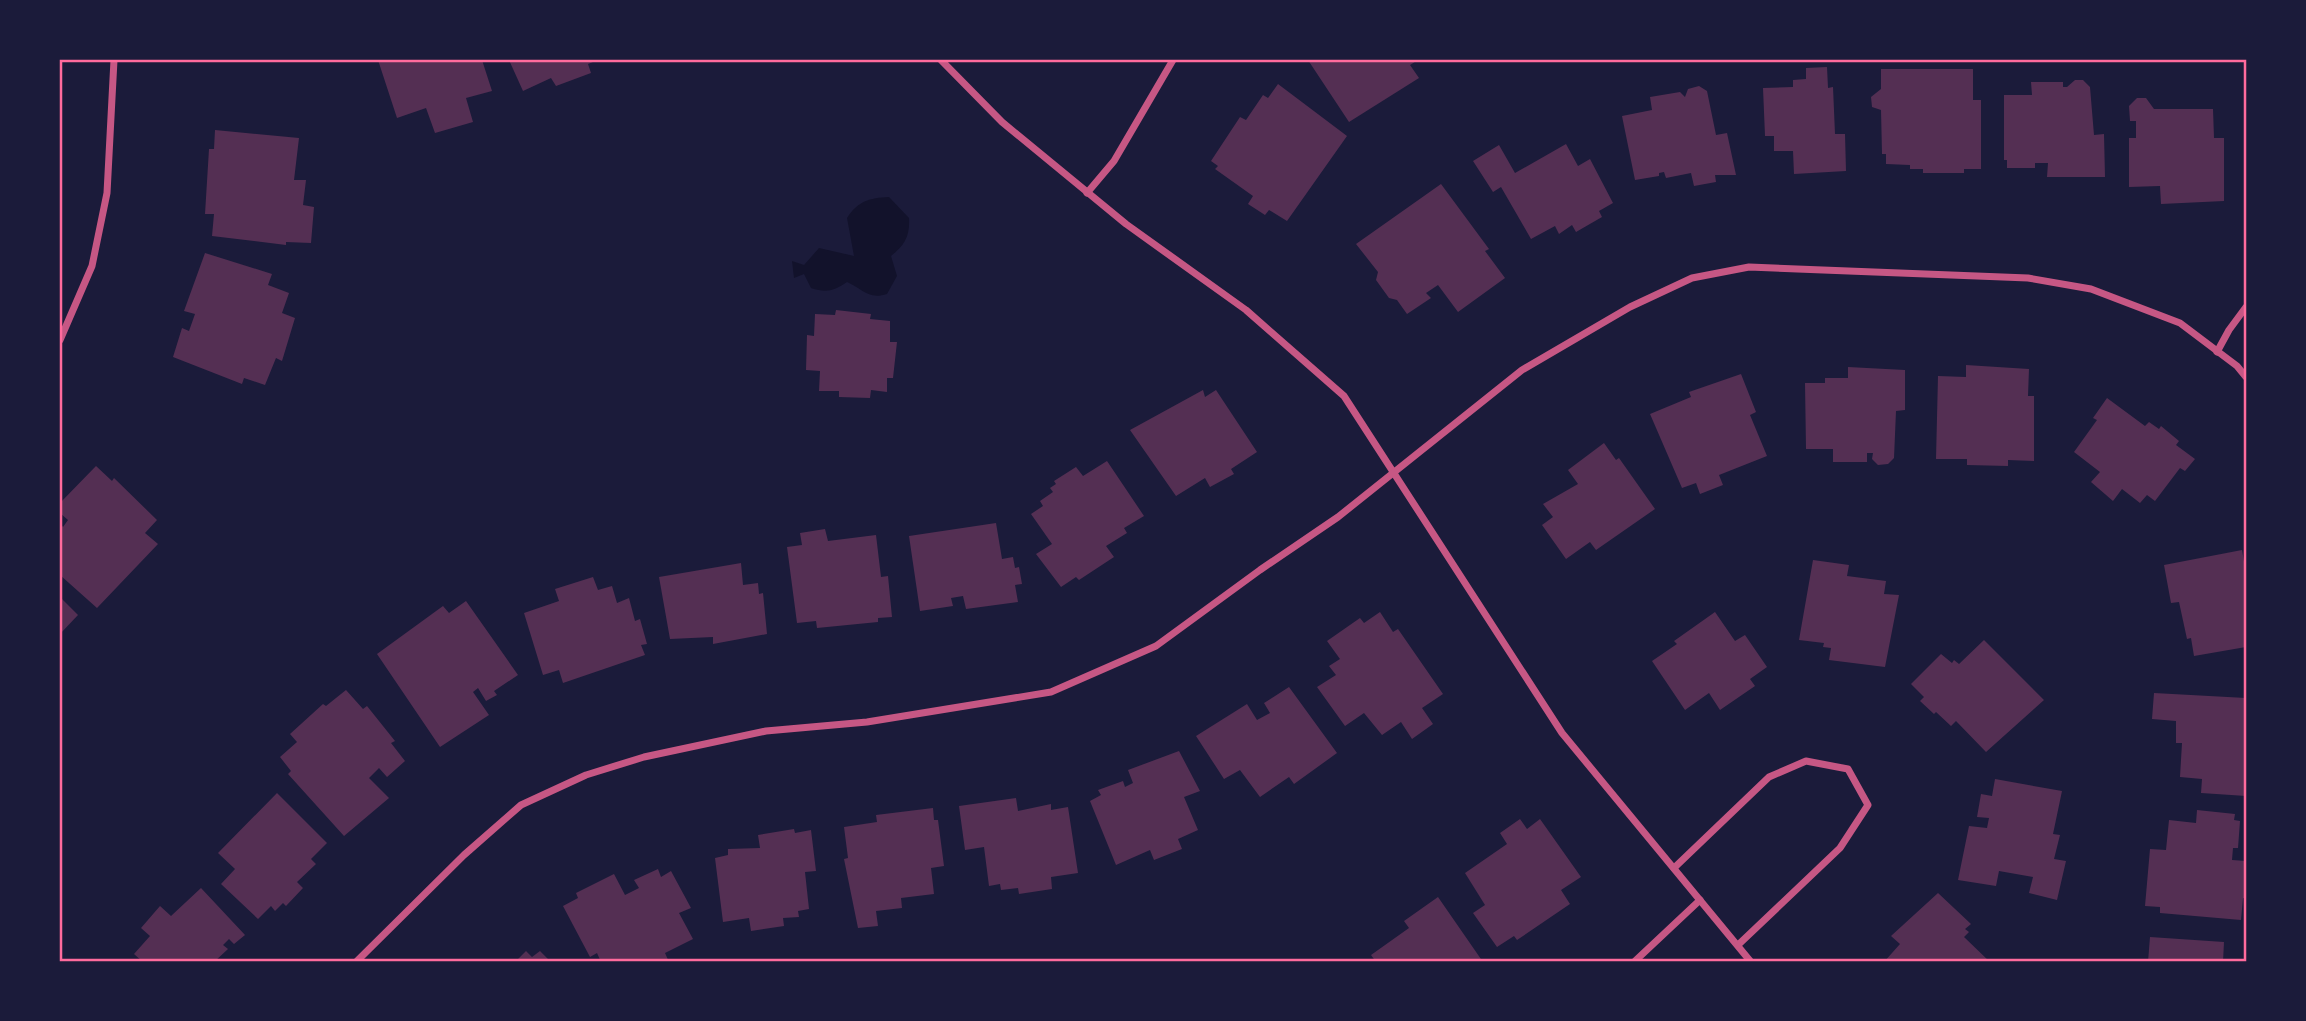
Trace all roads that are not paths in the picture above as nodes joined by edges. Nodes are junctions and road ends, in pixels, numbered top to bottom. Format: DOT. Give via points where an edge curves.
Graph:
graph roads {
  1 [pos="114,60"];
  2 [pos="942,60"];
  3 [pos="1173,60"];
  4 [pos="1087,193"];
  5 [pos="2246,307"];
  6 [pos="60,341"];
  7 [pos="2217,352"];
  8 [pos="2246,377"];
  9 [pos="1394,472"];
  10 [pos="1674,868"];
  11 [pos="1700,900"];
  12 [pos="1738,945"];
  13 [pos="356,961"];
  14 [pos="1634,961"];
  15 [pos="1751,961"];
  1 -- 6 [label="street" via="107,192 92,266"];
  2 -- 4 [label="street" via="1002,122"];
  3 -- 4 [label="street" via="1114,161"];
  4 -- 9 [label="street" via="1245,310 1344,396"];
  5 -- 7 [label="street"];
  7 -- 8 [label="street"];
  7 -- 9 [label="street" via="2180,323 2091,289 2028,278 1749,267 1692,278 1630,307 1522,370"];
  9 -- 10 [label="street" via="1562,733"];
  9 -- 13 [label="street" via="1156,646 1051,692 867,723 766,731 685,747 586,775 521,805"];
  10 -- 11 [label="street"];
  10 -- 12 [label="street" via="1769,777 1805,761 1848,769 1868,805 1840,848"];
  11 -- 12 [label="street"];
  11 -- 14 [label="street"];
  12 -- 15 [label="street"];
}
